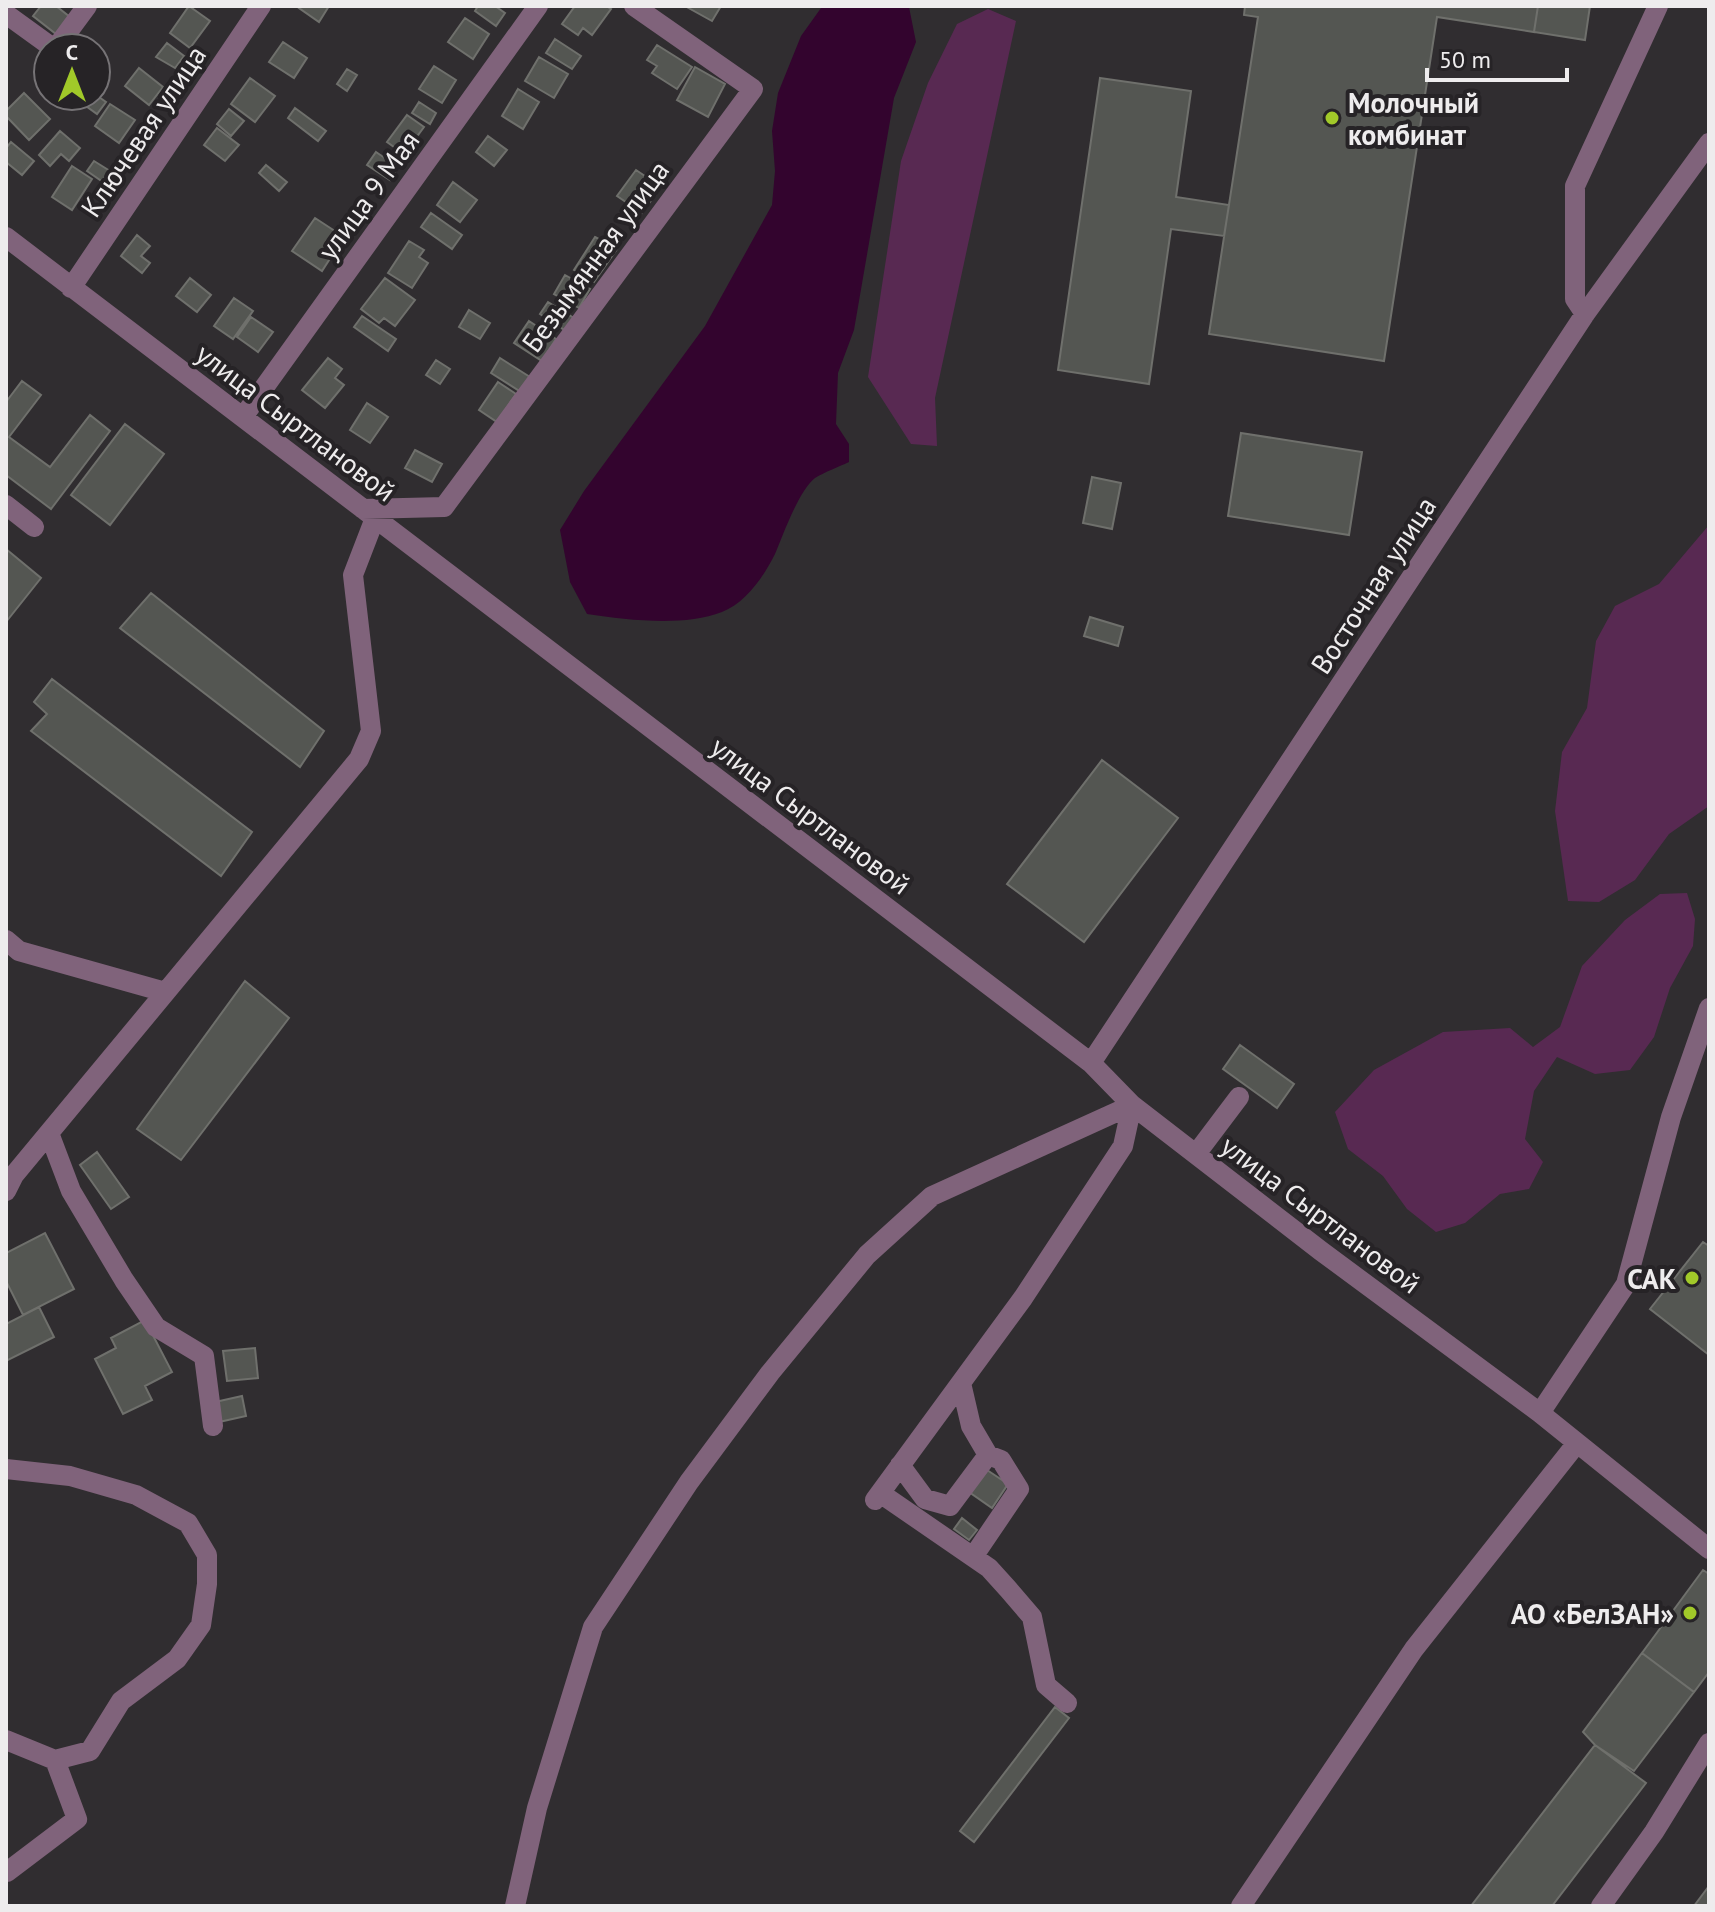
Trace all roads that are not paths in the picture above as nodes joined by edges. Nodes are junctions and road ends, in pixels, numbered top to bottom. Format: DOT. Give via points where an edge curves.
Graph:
graph roads {
  1 [pos="87,6"];
  2 [pos="261,6"];
  3 [pos="538,6"];
  4 [pos="634,6"];
  5 [pos="1658,6"];
  6 [pos="6,14"];
  7 [pos="32,32"];
  8 [pos="67,32"];
  9 [pos="1709,143"];
  10 [pos="6,237"];
  11 [pos="71,288"];
  12 [pos="1585,314"];
  13 [pos="243,417"];
  14 [pos="6,505"];
  15 [pos="369,513"];
  16 [pos="34,527"];
  17 [pos="10,949"];
  18 [pos="165,992"];
  19 [pos="1709,1008"];
  20 [pos="1091,1063"];
  21 [pos="1239,1097"];
  22 [pos="1132,1105"];
  23 [pos="49,1133"];
  24 [pos="1196,1154"];
  25 [pos="6,1191"];
  26 [pos="961,1383"];
  27 [pos="1540,1413"];
  28 [pos="213,1426"];
  29 [pos="1577,1443"];
  30 [pos="988,1455"];
  31 [pos="900,1465"];
  32 [pos="6,1469"];
  33 [pos="1709,1549"];
  34 [pos="973,1557"];
  35 [pos="1067,1703"];
  36 [pos="6,1740"];
  37 [pos="1709,1743"];
  38 [pos="55,1760"];
  39 [pos="7,1872"];
  40 [pos="515,1906"];
  41 [pos="1241,1906"];
  42 [pos="1601,1906"];
  1 -- 8 [label="street"];
  2 -- 11 [label="street, Ключевая улица"];
  3 -- 13 [label="street, улица 9 Мая"];
  4 -- 15 [label="street, Безымянная улица" via="753,89 444,507"];
  5 -- 12 [label="street" via="1575,186 1575,299"];
  6 -- 7 [label="street"];
  9 -- 12 [label="street, Восточная улица"];
  10 -- 11 [label="street, улица Сыртлановой"];
  11 -- 13 [label="street, улица Сыртлановой"];
  12 -- 20 [label="street, Восточная улица"];
  13 -- 15 [label="street, улица Сыртлановой"];
  14 -- 16 [label="street"];
  15 -- 18 [label="street" via="353,575 371,731 359,759"];
  15 -- 20 [label="street, улица Сыртлановой"];
  17 -- 18 [label="street"];
  18 -- 23 [label="street"];
  19 -- 27 [label="street" via="1671,1117 1626,1284"];
  20 -- 22 [label="street, улица Сыртлановой"];
  21 -- 24 [label="street"];
  22 -- 24 [label="street, улица Сыртлановой"];
  22 -- 26 [label="street" via="1123,1146"];
  22 -- 40 [label="street" via="932,1196 867,1255 770,1373 689,1482 593,1627 537,1808"];
  23 -- 25 [label="street"];
  23 -- 28 [label="street" via="71,1191 156,1327 204,1356"];
  24 -- 27 [label="street, улица Сыртлановой"];
  26 -- 30 [label="street" via="971,1426"];
  26 -- 31 [label="street"];
  27 -- 29 [label="street, улица Сыртлановой"];
  29 -- 33 [label="street, улица Сыртлановой"];
  29 -- 41 [label="street" via="1414,1649"];
  30 -- 31 [label="street" via="950,1506 925,1499"];
  30 -- 34 [label="street" via="1001,1460 1019,1489"];
  31 -- 34 [label="street" via="877,1496"];
  32 -- 38 [label="street" via="70,1476 136,1495 188,1523 207,1555 201,1625 177,1659 121,1701 90,1751"];
  34 -- 35 [label="street" via="1032,1617 1046,1685"];
  36 -- 38 [label="street"];
  37 -- 42 [label="street"];
  38 -- 39 [label="street" via="77,1819"];
}
